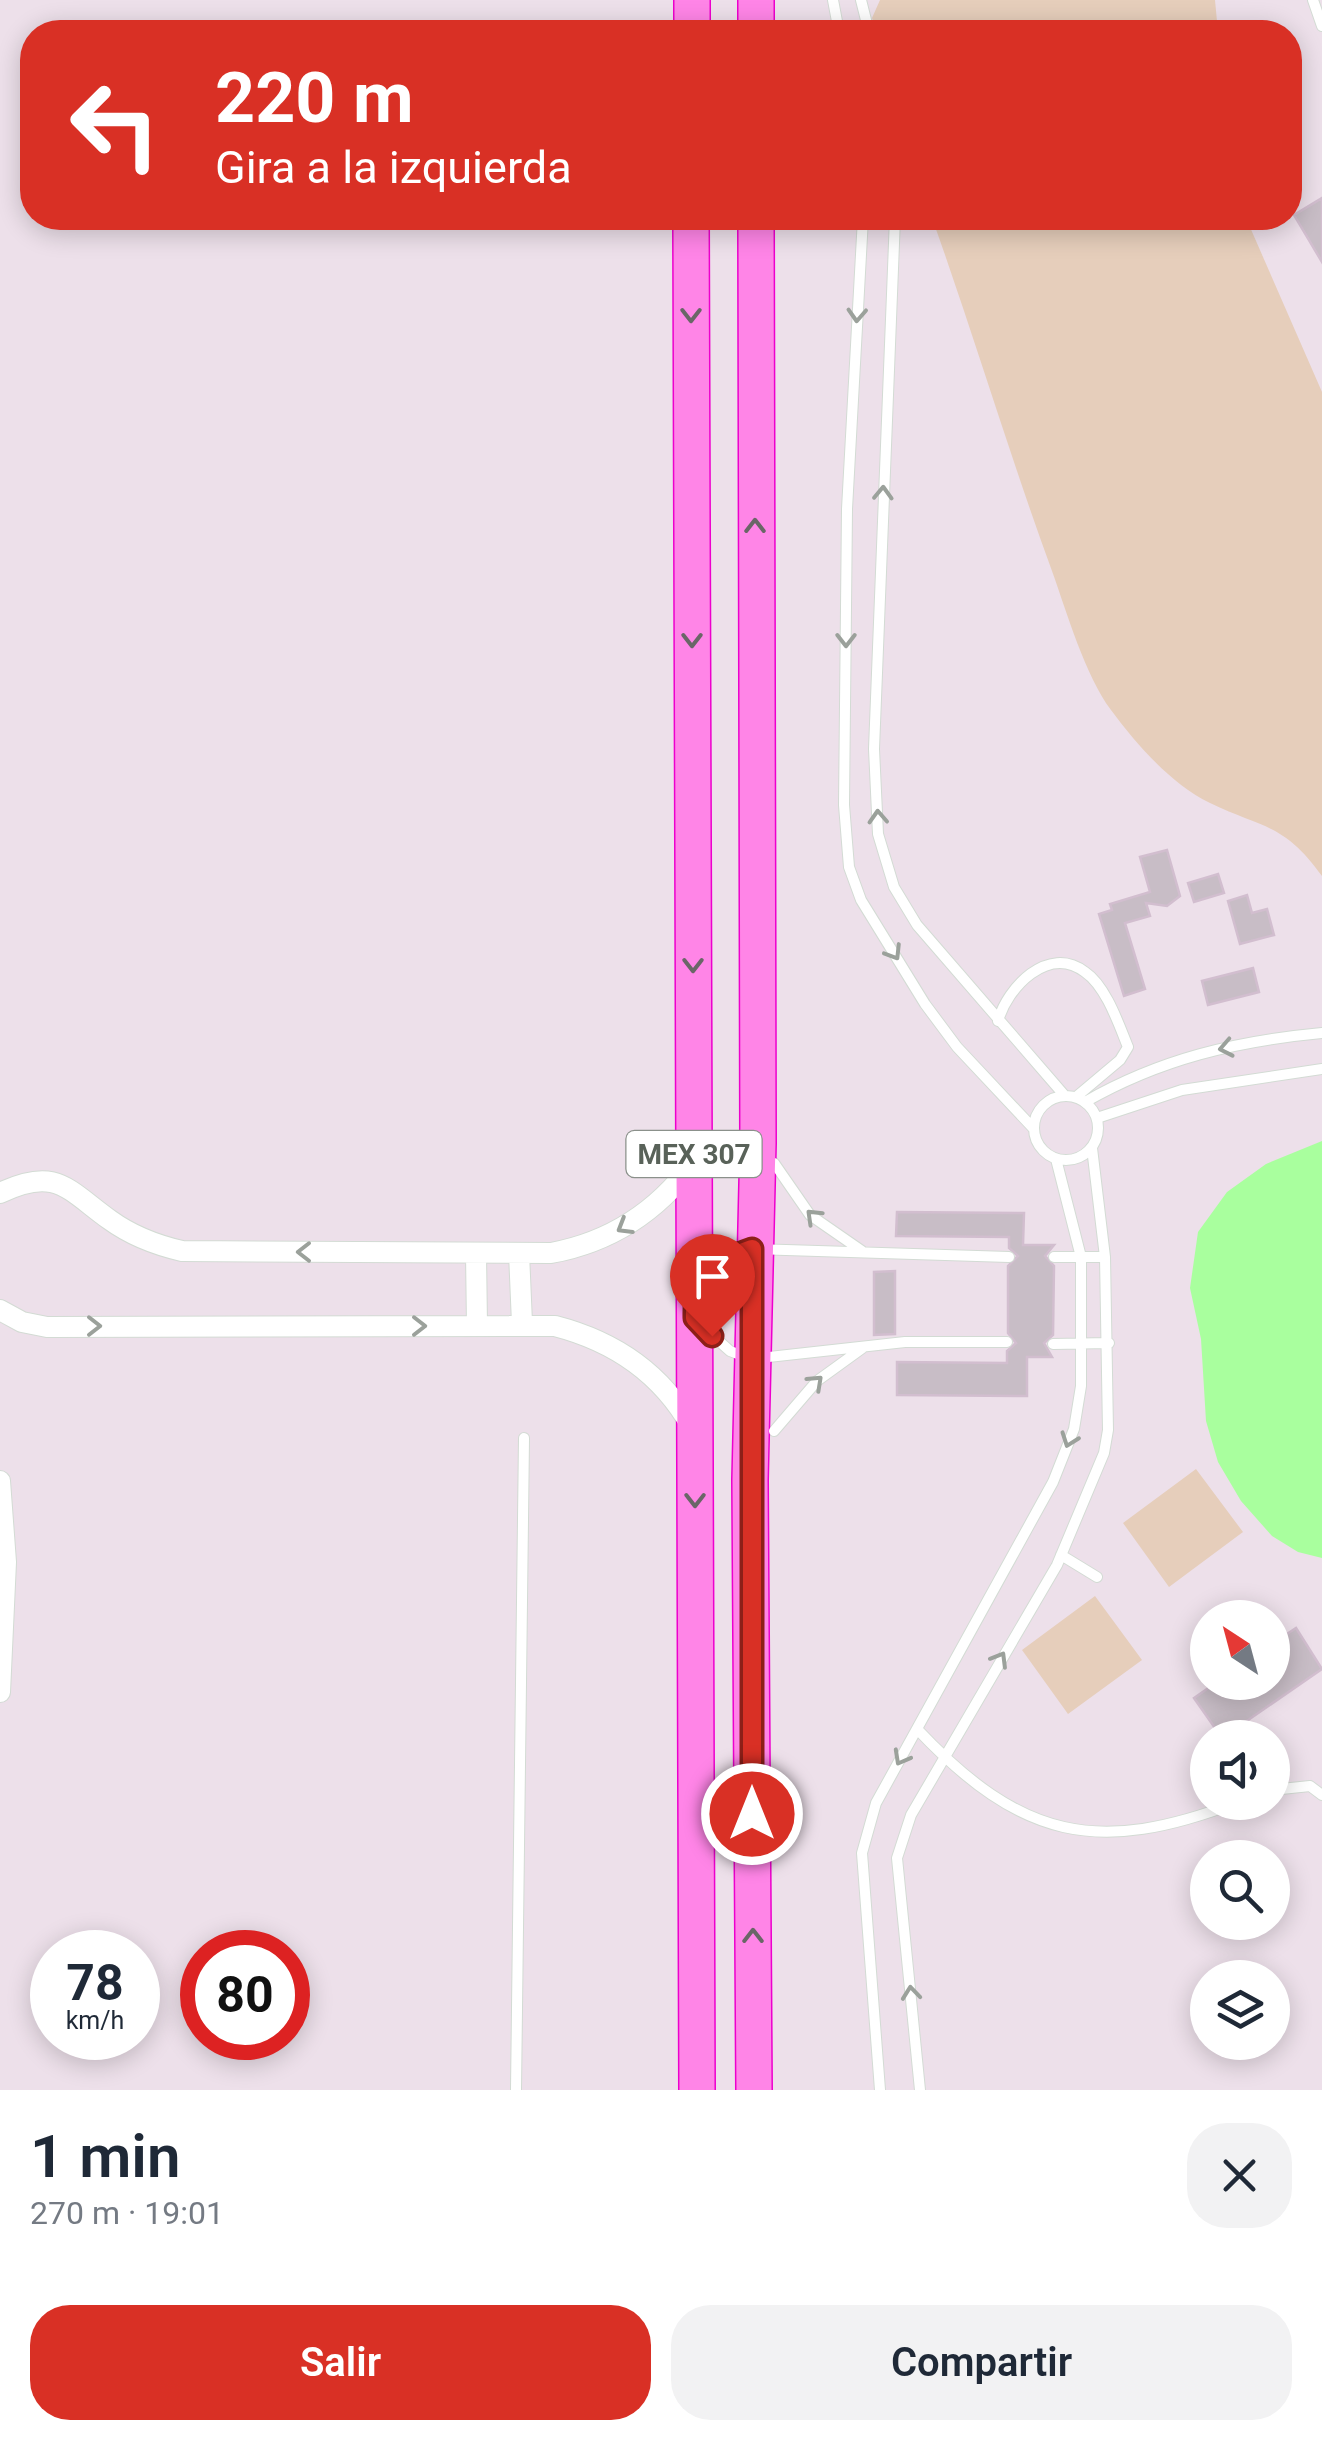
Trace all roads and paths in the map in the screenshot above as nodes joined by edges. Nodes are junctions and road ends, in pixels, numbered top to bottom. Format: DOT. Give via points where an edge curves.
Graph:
graph roads {
  1 [pos="1313,0"];
  2 [pos="1322,26"];
  3 [pos="691,230"];
  4 [pos="756,230"];
  5 [pos="861,230"];
  6 [pos="895,230"];
  7 [pos="753,652"];
  8 [pos="998,1021"];
  9 [pos="1322,1033"];
  10 [pos="1322,1070"];
  11 [pos="1075,1098"];
  12 [pos="1097,1118"];
  13 [pos="1034,1128"];
  14 [pos="1092,1148"];
  15 [pos="1056,1159"];
  16 [pos="694,1161"];
  17 [pos="774,1164"];
  18 [pos="0,1193"];
  19 [pos="763,1249"];
  20 [pos="476,1253"];
  21 [pos="519,1253"];
  22 [pos="867,1254"];
  23 [pos="1009,1256"];
  24 [pos="1054,1257"];
  25 [pos="1105,1257"];
  26 [pos="1082,1258"];
  27 [pos="695,1303"];
  28 [pos="0,1310"];
  29 [pos="22,1322"];
  30 [pos="522,1323"];
  31 [pos="477,1326"];
  32 [pos="0,1327"];
  33 [pos="1007,1342"];
  34 [pos="1109,1343"];
  35 [pos="1052,1344"];
  36 [pos="1079,1344"];
  37 [pos="868,1345"];
  38 [pos="763,1358"];
  39 [pos="774,1431"];
  40 [pos="695,1434"];
  41 [pos="524,1438"];
  42 [pos="0,1480"];
  43 [pos="2,1503"];
  44 [pos="1061,1555"];
  45 [pos="1096,1577"];
  46 [pos="2,1645"];
  47 [pos="0,1692"];
  48 [pos="917,1729"];
  49 [pos="943,1756"];
  50 [pos="1290,1788"];
  51 [pos="1322,1795"];
  52 [pos="752,1814"];
  53 [pos="1192,1820"];
  54 [pos="516,2090"];
  55 [pos="697,2090"];
  56 [pos="754,2090"];
  57 [pos="880,2090"];
  58 [pos="920,2090"];
  1 -- 2 [label="lane"];
  3 -- 16 [label="highway, MEX 307, one-way"];
  7 -- 4 [label="highway, MEX 307, one-way"];
  5 -- 13 [label="lane, one-way" via="846,509 849,868 861,900 925,1004"];
  8 -- 6 [label="lane, one-way" via="917,924 894,887 878,834 875,730"];
  7 -- 17 [label="highway" via="767,682 771,723"];
  7 -- 19 [label="highway, MEX 307"];
  8 -- 11 [label="lane"];
  8 -- 11 [label="lane" via="1004,1000 1031,974 1065,963 1085,971 1128,1047"];
  9 -- 11 [label="lane, one-way" via="1220,1048"];
  10 -- 12 [label="lane" via="1182,1090"];
  11 -- 12 [label="lane"];
  11 -- 13 [label="lane" via="1040,1110"];
  12 -- 14 [label="lane"];
  13 -- 15 [label="lane" via="1040,1148"];
  14 -- 15 [label="lane" via="1076,1159"];
  14 -- 25 [label="lane"];
  15 -- 26 [label="lane"];
  16 -- 21 [label="street, one-way" via="664,1198 609,1236 551,1254"];
  16 -- 27 [label="highway, MEX 307"];
  17 -- 19 [label="highway"];
  22 -- 17 [label="lane, one-way" via="810,1215"];
  20 -- 18 [label="street, one-way" via="182,1251 125,1230 54,1182 29,1181"];
  19 -- 22 [label="lane"];
  19 -- 27 [label="lane" via="709,1269"];
  19 -- 38 [label="highway"];
  20 -- 21 [label="street"];
  20 -- 31 [label="street"];
  21 -- 30 [label="street"];
  22 -- 23 [label="lane"];
  24 -- 26 [label="lane"];
  25 -- 26 [label="lane"];
  25 -- 34 [label="lane"];
  26 -- 36 [label="lane"];
  27 -- 38 [label="lane" via="730,1351"];
  27 -- 40 [label="highway, MEX 307"];
  28 -- 29 [label="street"];
  29 -- 31 [label="street, one-way"];
  29 -- 32 [label="street"];
  30 -- 31 [label="street"];
  30 -- 40 [label="street" via="575,1332 615,1348 662,1386"];
  33 -- 37 [label="lane"];
  34 -- 36 [label="lane"];
  34 -- 44 [label="lane" via="1104,1454"];
  35 -- 36 [label="lane"];
  36 -- 48 [label="lane, one-way" via="1074,1429 1053,1482"];
  37 -- 38 [label="lane"];
  39 -- 37 [label="lane, one-way" via="817,1380"];
  38 -- 39 [label="highway"];
  38 -- 52 [label="highway"];
  39 -- 52 [label="highway" via="774,1703"];
  40 -- 55 [label="highway, MEX 307, one-way"];
  41 -- 54 [label="lane"];
  42 -- 43 [label="street"];
  43 -- 46 [label="street"];
  44 -- 45 [label="lane"];
  49 -- 44 [label="lane, one-way"];
  46 -- 47 [label="street"];
  48 -- 49 [label="lane"];
  48 -- 57 [label="lane, one-way" via="876,1802 862,1853"];
  49 -- 53 [label="lane" via="982,1791 1087,1834 1133,1834"];
  58 -- 49 [label="lane, one-way" via="898,1858 911,1815"];
  50 -- 51 [label="lane" via="1310,1786"];
  56 -- 52 [label="highway, one-way"];
}
